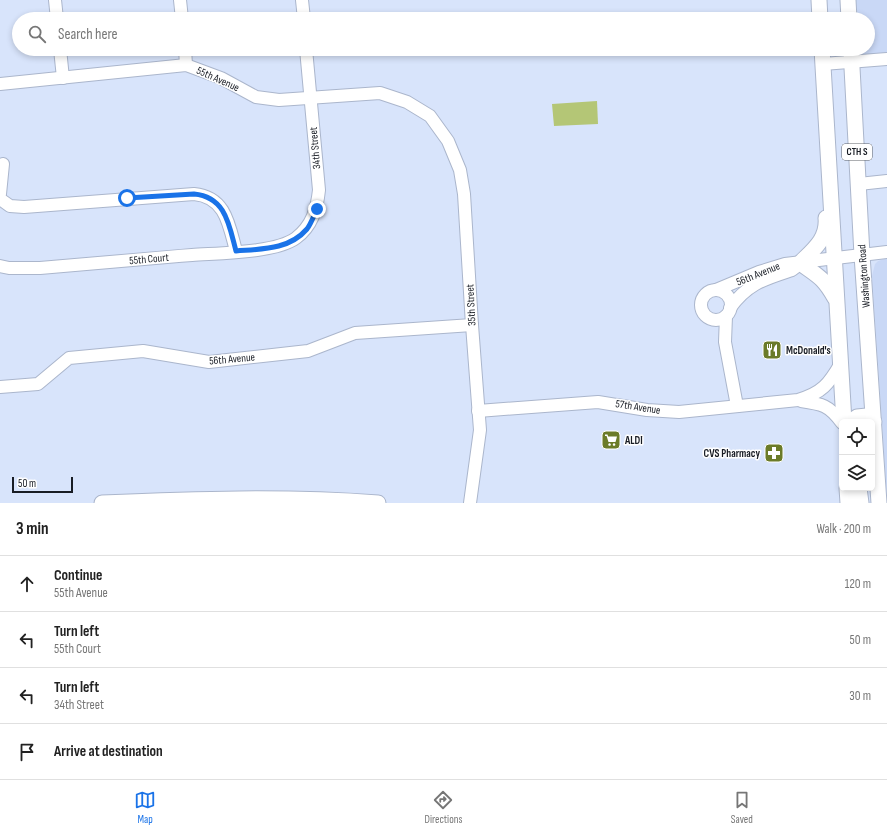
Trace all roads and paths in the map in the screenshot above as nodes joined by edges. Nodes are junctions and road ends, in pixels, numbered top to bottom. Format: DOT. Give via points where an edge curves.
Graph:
graph roads {
  1 [pos="55,0"];
  2 [pos="180,0"];
  3 [pos="302,0"];
  4 [pos="819,0"];
  5 [pos="848,0"];
  6 [pos="56,12"];
  7 [pos="181,12"];
  8 [pos="303,12"];
  9 [pos="820,12"];
  10 [pos="849,12"];
  11 [pos="60,56"];
  12 [pos="185,56"];
  13 [pos="307,56"];
  14 [pos="823,56"];
  15 [pos="851,56"];
  16 [pos="860,56"];
  17 [pos="887,59"];
  18 [pos="186,65"];
  19 [pos="62,78"];
  20 [pos="0,84"];
  21 [pos="311,98"];
  22 [pos="430,116"];
  23 [pos="3,164"];
  24 [pos="829,174"];
  25 [pos="887,181"];
  26 [pos="859,184"];
  27 [pos="0,194"];
  28 [pos="0,199"];
  29 [pos="295,239"];
  30 [pos="236,251"];
  31 [pos="887,252"];
  32 [pos="862,255"];
  33 [pos="834,257"];
  34 [pos="800,264"];
  35 [pos="0,266"];
  36 [pos="716,290"];
  37 [pos="836,300"];
  38 [pos="728,312"];
  39 [pos="710,319"];
  40 [pos="472,325"];
  41 [pos="725,342"];
  42 [pos="841,363"];
  43 [pos="0,387"];
  44 [pos="798,400"];
  45 [pos="737,406"];
  46 [pos="478,411"];
  47 [pos="840,419"];
  48 [pos="843,419"];
  49 [pos="854,419"];
  50 [pos="870,419"];
  51 [pos="874,419"];
  52 [pos="875,438"];
  53 [pos="847,491"];
  54 [pos="859,491"];
  55 [pos="102,503"];
  56 [pos="378,503"];
  57 [pos="470,503"];
  58 [pos="847,503"];
  59 [pos="861,503"];
  60 [pos="879,503"];
  1 -- 6 [label="street"];
  2 -- 7 [label="street"];
  3 -- 8 [label="street"];
  4 -- 9 [label="main road"];
  5 -- 10 [label="main road"];
  11 -- 19 [label="street"];
  12 -- 18 [label="street"];
  13 -- 21 [label="street, 34th Street"];
  14 -- 24 [label="main road, CTH S"];
  15 -- 26 [label="main road, Washington Road / CTH S"];
  16 -- 17 [label="street"];
  18 -- 19 [label="street, 55th Avenue"];
  18 -- 21 [label="street, 55th Avenue" via="221,78 256,96 279,100"];
  19 -- 20 [label="street, 55th Avenue"];
  21 -- 22 [label="street, 55th Avenue" via="380,93 407,102"];
  21 -- 29 [label="street, 34th Street" via="319,190 317,209 307,228"];
  22 -- 40 [label="street, 35th Street" via="448,141 460,170 464,194"];
  23 -- 27 [label="street"];
  24 -- 33 [label="main road, CTH S"];
  24 -- 34 [label="main road" via="826,229 819,244"];
  25 -- 26 [label="street"];
  26 -- 32 [label="main road, Washington Road / CTH S"];
  28 -- 30 [label="street" via="10,206 24,207 127,198 204,195 222,208"];
  29 -- 30 [label="street, 55th Court" via="280,246"];
  30 -- 35 [label="street, 55th Court" via="40,268"];
  31 -- 32 [label="street, 56th Avenue"];
  32 -- 33 [label="street, 56th Avenue"];
  32 -- 51 [label="main road, Washington Road / CTH S"];
  33 -- 34 [label="street, 56th Avenue"];
  33 -- 37 [label="main road, CTH S"];
  34 -- 36 [label="street, 56th Avenue" via="770,268"];
  34 -- 37 [label="main road" via="824,280"];
  34 -- 38 [label="street, 56th Avenue" via="792,270 754,284 739,296"];
  36 -- 38 [label="street" via="728,296"];
  36 -- 39 [label="street" via="704,295 700,304 703,313"];
  37 -- 42 [label="main road, CTH S"];
  38 -- 39 [label="street" via="718,320"];
  38 -- 41 [label="street"];
  39 -- 41 [label="street"];
  40 -- 43 [label="street, 56th Avenue" via="355,333 308,351 209,362 143,351 69,358 38,384"];
  40 -- 46 [label="street, 35th Street"];
  41 -- 45 [label="street"];
  42 -- 44 [label="street, 57th Avenue" via="831,382 815,395"];
  42 -- 48 [label="main road, CTH S"];
  44 -- 45 [label="street, 57th Avenue"];
  44 -- 47 [label="street, 57th Avenue" via="828,407"];
  45 -- 46 [label="street, 57th Avenue" via="666,412 598,402"];
  46 -- 57 [label="street, 35th Street" via="480,430"];
  49 -- 50 [label="main road" via="867,416"];
  52 -- 60 [label="main road, Washington Road / CTH S"];
  53 -- 58 [label="main road"];
  54 -- 59 [label="main road"];
  55 -- 56 [label="main road" via="321,498"];
}
